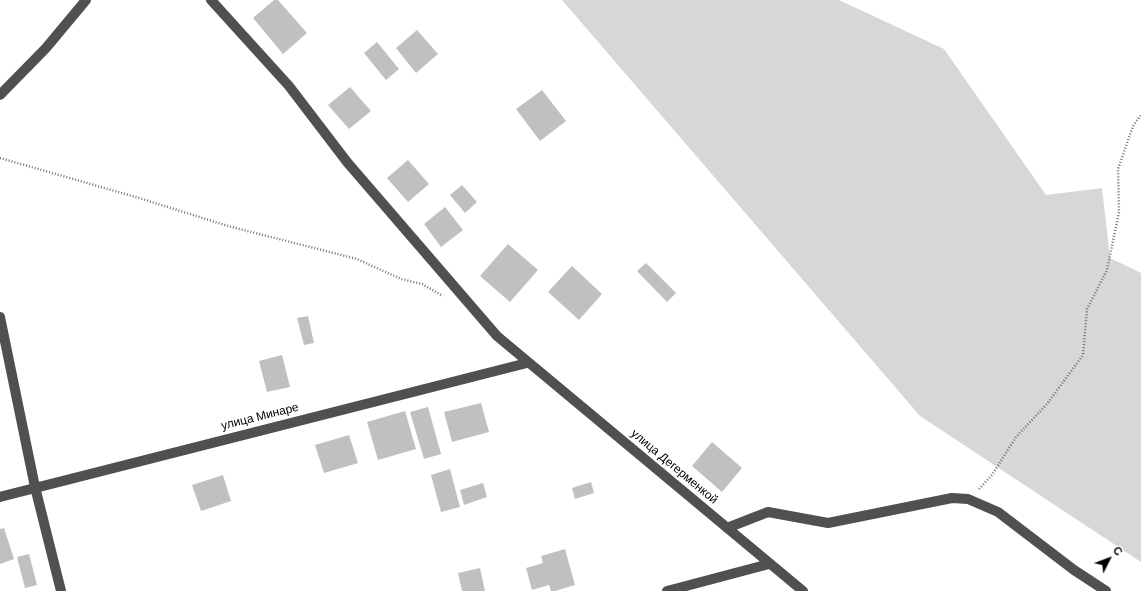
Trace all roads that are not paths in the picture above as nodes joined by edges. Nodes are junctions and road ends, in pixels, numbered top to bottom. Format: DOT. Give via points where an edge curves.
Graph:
graph roads {
  1 [pos="86,0"];
  2 [pos="211,0"];
  3 [pos="0,95"];
  4 [pos="0,317"];
  5 [pos="527,363"];
  6 [pos="34,487"];
  7 [pos="0,498"];
  8 [pos="727,528"];
  9 [pos="769,564"];
  10 [pos="61,591"];
  11 [pos="667,591"];
  12 [pos="803,591"];
  13 [pos="1106,591"];
  1 -- 3 [label="street" via="46,48"];
  2 -- 5 [label="street, улица Дегерменкой" via="289,86 347,162 456,290 497,336"];
  4 -- 6 [label="street"];
  5 -- 6 [label="street, улица Минаре"];
  5 -- 8 [label="street, улица Дегерменкой"];
  6 -- 7 [label="street, улица Минаре"];
  6 -- 10 [label="street"];
  8 -- 9 [label="street, улица Дегерменкой"];
  8 -- 13 [label="street" via="768,512 828,523 952,498 968,499 998,512"];
  9 -- 11 [label="street"];
  9 -- 12 [label="street, улица Дегерменкой"];
}
